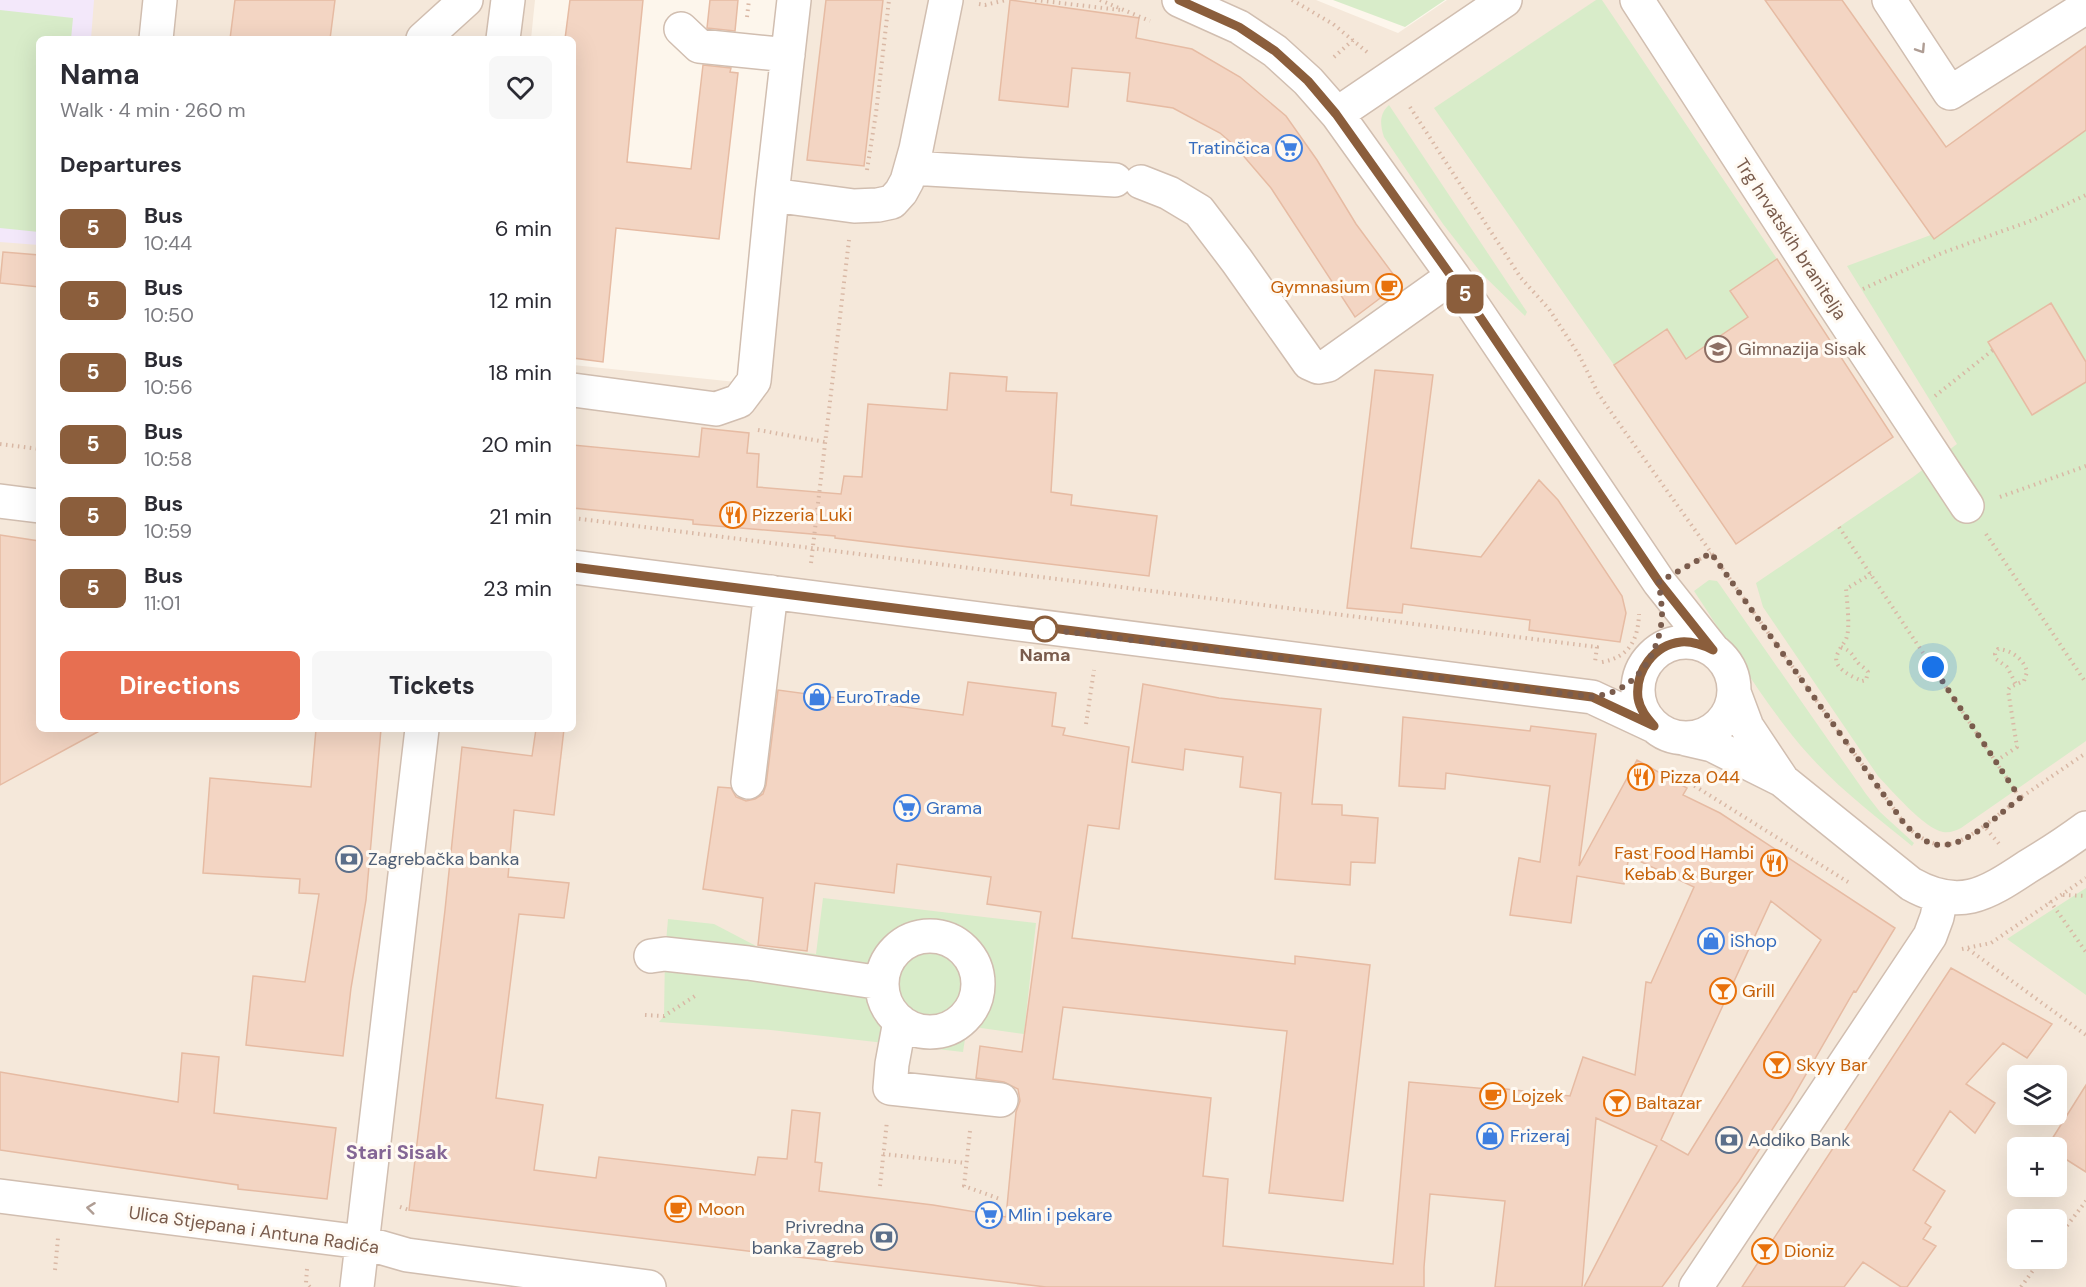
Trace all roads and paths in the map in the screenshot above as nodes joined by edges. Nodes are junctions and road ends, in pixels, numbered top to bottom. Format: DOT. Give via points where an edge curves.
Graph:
graph roads {
  1 [pos="160,0"];
  2 [pos="466,0"];
  3 [pos="508,0"];
  4 [pos="794,0"];
  5 [pos="889,0"];
  6 [pos="946,0"];
  7 [pos="1035,0"];
  8 [pos="1100,0"];
  9 [pos="1179,0"];
  10 [pos="1292,0"];
  11 [pos="1504,0"];
  12 [pos="1637,0"];
  13 [pos="1890,0"];
  14 [pos="2086,7"];
  15 [pos="1125,10"];
  16 [pos="1159,25"];
  17 [pos="681,29"];
  18 [pos="156,36"];
  19 [pos="426,36"];
  20 [pos="503,36"];
  21 [pos="788,55"];
  22 [pos="1391,78"];
  23 [pos="1336,114"];
  24 [pos="911,168"];
  25 [pos="772,195"];
  26 [pos="2086,195"];
  27 [pos="854,206"];
  28 [pos="1453,276"];
  29 [pos="1833,303"];
  30 [pos="1993,350"];
  31 [pos="576,390"];
  32 [pos="739,401"];
  33 [pos="1908,417"];
  34 [pos="825,442"];
  35 [pos="0,444"];
  36 [pos="36,449"];
  37 [pos="2086,466"];
  38 [pos="0,501"];
  39 [pos="36,506"];
  40 [pos="1967,506"];
  41 [pos="576,519"];
  42 [pos="1839,527"];
  43 [pos="813,549"];
  44 [pos="1711,553"];
  45 [pos="576,567"];
  46 [pos="1871,574"];
  47 [pos="1659,582"];
  48 [pos="771,592"];
  49 [pos="807,597"];
  50 [pos="1841,647"];
  51 [pos="1713,650"];
  52 [pos="1648,662"];
  53 [pos="1595,663"];
  54 [pos="1095,666"];
  55 [pos="2086,683"];
  56 [pos="2016,684"];
  57 [pos="1735,695"];
  58 [pos="1592,697"];
  59 [pos="1086,724"];
  60 [pos="1654,726"];
  61 [pos="422,732"];
  62 [pos="1686,739"];
  63 [pos="2086,753"];
  64 [pos="1996,760"];
  65 [pos="1672,772"];
  66 [pos="1782,780"];
  67 [pos="748,782"];
  68 [pos="2020,798"];
  69 [pos="1984,826"];
  70 [pos="2086,828"];
  71 [pos="1993,837"];
  72 [pos="2086,878"];
  73 [pos="1851,884"];
  74 [pos="2062,895"];
  75 [pos="2086,896"];
  76 [pos="1941,897"];
  77 [pos="2050,901"];
  78 [pos="1930,936"];
  79 [pos="1967,949"];
  80 [pos="2086,952"];
  81 [pos="651,956"];
  82 [pos="882,983"];
  83 [pos="703,991"];
  84 [pos="645,1015"];
  85 [pos="900,1021"];
  86 [pos="2086,1035"];
  87 [pos="890,1088"];
  88 [pos="987,1098"];
  89 [pos="883,1154"];
  90 [pos="966,1163"];
  91 [pos="880,1186"];
  92 [pos="0,1196"];
  93 [pos="1000,1199"];
  94 [pos="2086,1202"];
  95 [pos="2067,1226"];
  96 [pos="362,1242"];
  97 [pos="2034,1269"];
  98 [pos="357,1287"];
  99 [pos="649,1287"];
  100 [pos="1696,1287"];
  101 [pos="2020,1287"];
  1 -- 18 [label="street"];
  2 -- 19 [label="street"];
  3 -- 20 [label="street"];
  4 -- 21 [label="street"];
  5 -- 27 [label="path" via="866,177"];
  6 -- 24 [label="street"];
  7 -- 15 [label="path"];
  8 -- 15 [label="path"];
  9 -- 23 [label="street" via="1239,27 1275,51"];
  10 -- 22 [label="path" via="1333,24"];
  11 -- 22 [label="street"];
  12 -- 29 [label="street, Trg hrvatskih branitelja"];
  13 -- 14 [label="street, one-way" via="1950,93"];
  15 -- 16 [label="path"];
  17 -- 21 [label="street" via="699,46"];
  21 -- 25 [label="street"];
  22 -- 23 [label="street"];
  22 -- 44 [label="path" via="1521,278 1549,309 1598,393"];
  23 -- 28 [label="street"];
  24 -- 27 [label="street" via="892,202"];
  24 -- 28 [label="street" via="1128,181 1169,193 1199,211 1313,366 1328,365"];
  25 -- 27 [label="street"];
  25 -- 32 [label="street" via="754,381"];
  26 -- 29 [label="path" via="2033,220 1942,253"];
  27 -- 34 [label="path"];
  28 -- 47 [label="street"];
  29 -- 33 [label="street, Trg hrvatskih branitelja"];
  30 -- 33 [label="path"];
  31 -- 32 [label="street" via="716,409"];
  32 -- 34 [label="path" via="757,430"];
  33 -- 40 [label="street, Trg hrvatskih branitelja"];
  34 -- 43 [label="path"];
  35 -- 36 [label="path"];
  37 -- 40 [label="path"];
  38 -- 39 [label="street"];
  40 -- 55 [label="path"];
  41 -- 43 [label="path"];
  42 -- 46 [label="path"];
  43 -- 49 [label="path"];
  43 -- 53 [label="path" via="1597,647"];
  44 -- 47 [label="path"];
  44 -- 69 [label="path" via="1906,826 1937,845 1952,844"];
  45 -- 48 [label="street"];
  46 -- 50 [label="path" via="1846,589 1847,637"];
  46 -- 64 [label="path"];
  47 -- 51 [label="street"];
  47 -- 52 [label="street" via="1662,616"];
  47 -- 53 [label="path" via="1632,598 1639,614 1637,633 1629,649 1614,660"];
  48 -- 49 [label="street"];
  48 -- 67 [label="street"];
  49 -- 58 [label="street"];
  50 -- 50 [label="path" via="1836,655 1837,664 1851,676 1866,680 1867,669 1851,651"];
  51 -- 52 [label="street" via="1698,643 1682,642 1666,646"];
  51 -- 57 [label="street" via="1730,669"];
  52 -- 58 [label="street" via="1619,689"];
  52 -- 60 [label="street" via="1638,684 1638,699"];
  53 -- 58 [label="path"];
  54 -- 59 [label="path"];
  56 -- 56 [label="path" via="2024,681 2027,668 2016,655 1998,649 1996,659 2007,667"];
  56 -- 64 [label="path" via="2008,690 2017,747"];
  57 -- 62 [label="street" via="1731,709 1713,731"];
  57 -- 66 [label="street" via="1747,728"];
  58 -- 60 [label="street"];
  60 -- 62 [label="street" via="1674,738"];
  61 -- 96 [label="street"];
  62 -- 66 [label="street" via="1712,746"];
  63 -- 68 [label="path"];
  64 -- 68 [label="path"];
  65 -- 73 [label="path"];
  66 -- 76 [label="street" via="1911,884"];
  68 -- 69 [label="path"];
  69 -- 71 [label="path"];
  70 -- 76 [label="street" via="1998,887 1976,895"];
  72 -- 74 [label="path"];
  74 -- 75 [label="path"];
  74 -- 77 [label="path"];
  76 -- 78 [label="street"];
  77 -- 79 [label="path" via="1991,943"];
  77 -- 80 [label="path"];
  78 -- 79 [label="path" via="1953,949"];
  78 -- 100 [label="street"];
  79 -- 86 [label="path"];
  81 -- 82 [label="street" via="665,954 748,963"];
  82 -- 85 [label="street" via="884,998"];
  82 -- 85 [label="street" via="891,955 916,938 946,938 970,956 979,985 968,1014 957,1024 928,1032"];
  83 -- 84 [label="path" via="664,1016"];
  85 -- 87 [label="street"];
  87 -- 88 [label="street"];
  87 -- 89 [label="path"];
  88 -- 90 [label="path"];
  89 -- 90 [label="path"];
  89 -- 91 [label="path"];
  90 -- 93 [label="path" via="964,1186"];
  96 -- 92 [label="street, Ulica Stjepana i Antuna Radića, one-way"];
  94 -- 95 [label="path"];
  96 -- 98 [label="street"];
  96 -- 99 [label="street, Ulica Stjepana i Antuna Radića" via="407,1255"];
  97 -- 101 [label="path"];
}
